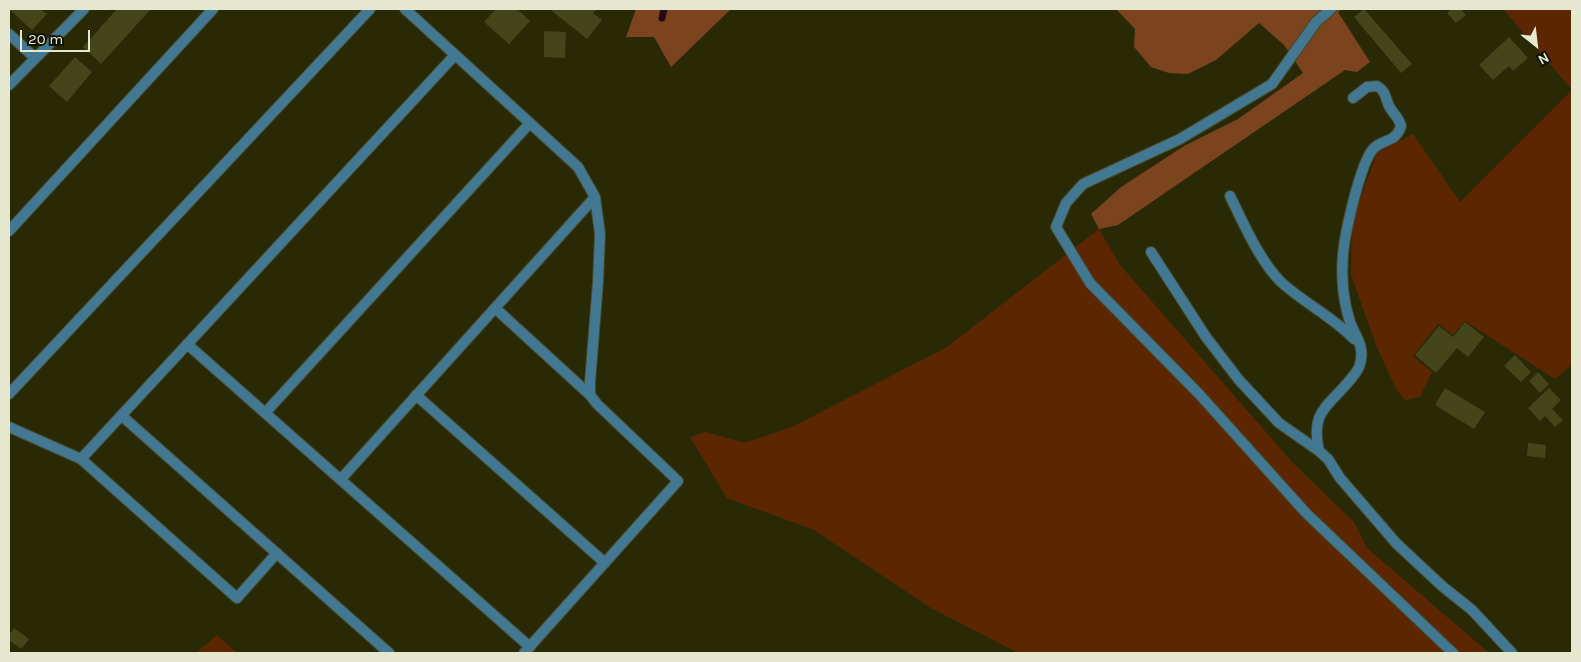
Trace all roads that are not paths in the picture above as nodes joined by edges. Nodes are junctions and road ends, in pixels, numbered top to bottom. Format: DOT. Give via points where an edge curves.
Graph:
graph roads {
  1 [pos="84,9"];
  2 [pos="213,9"];
  3 [pos="370,9"];
  4 [pos="405,9"];
  5 [pos="1331,9"];
  6 [pos="9,34"];
  7 [pos="455,55"];
  8 [pos="35,58"];
  9 [pos="9,85"];
  10 [pos="1353,98"];
  11 [pos="530,123"];
  12 [pos="1230,196"];
  13 [pos="595,197"];
  14 [pos="9,231"];
  15 [pos="1151,252"];
  16 [pos="495,308"];
  17 [pos="187,344"];
  18 [pos="1360,345"];
  19 [pos="9,394"];
  20 [pos="416,395"];
  21 [pos="590,395"];
  22 [pos="266,413"];
  23 [pos="122,416"];
  24 [pos="9,427"];
  25 [pos="1319,451"];
  26 [pos="81,459"];
  27 [pos="341,479"];
  28 [pos="277,553"];
  29 [pos="605,562"];
  30 [pos="527,650"];
  31 [pos="388,653"];
  32 [pos="1453,653"];
  33 [pos="1512,653"];
  1 -- 8 [label="street"];
  2 -- 14 [label="street"];
  3 -- 19 [label="street"];
  4 -- 7 [label="street"];
  5 -- 32 [label="street" via="1316,22 1272,84 1180,139 1083,184 1066,203 1056,228 1090,283 1200,395 1306,513"];
  6 -- 8 [label="street"];
  7 -- 11 [label="street"];
  7 -- 17 [label="street"];
  8 -- 9 [label="street"];
  10 -- 18 [label="street" via="1367,87 1377,86 1385,92 1401,126 1395,138 1378,145 1367,158 1348,226 1343,254 1344,297"];
  11 -- 13 [label="street" via="578,166"];
  11 -- 22 [label="street"];
  12 -- 18 [label="street" via="1267,264 1281,281 1338,323"];
  13 -- 16 [label="street"];
  13 -- 21 [label="street" via="600,234"];
  15 -- 25 [label="street" via="1206,337 1239,380 1279,423"];
  16 -- 20 [label="street"];
  16 -- 21 [label="street"];
  17 -- 22 [label="street"];
  17 -- 23 [label="street"];
  18 -- 25 [label="street" via="1360,368 1326,405 1318,420 1315,434"];
  20 -- 27 [label="street"];
  20 -- 29 [label="street"];
  21 -- 29 [label="street" via="678,481"];
  22 -- 27 [label="street"];
  23 -- 26 [label="street"];
  23 -- 28 [label="street"];
  24 -- 26 [label="street"];
  25 -- 33 [label="street" via="1396,542 1472,610"];
  26 -- 28 [label="street" via="237,598"];
  27 -- 30 [label="street"];
  28 -- 31 [label="street"];
  29 -- 30 [label="street"];
}
